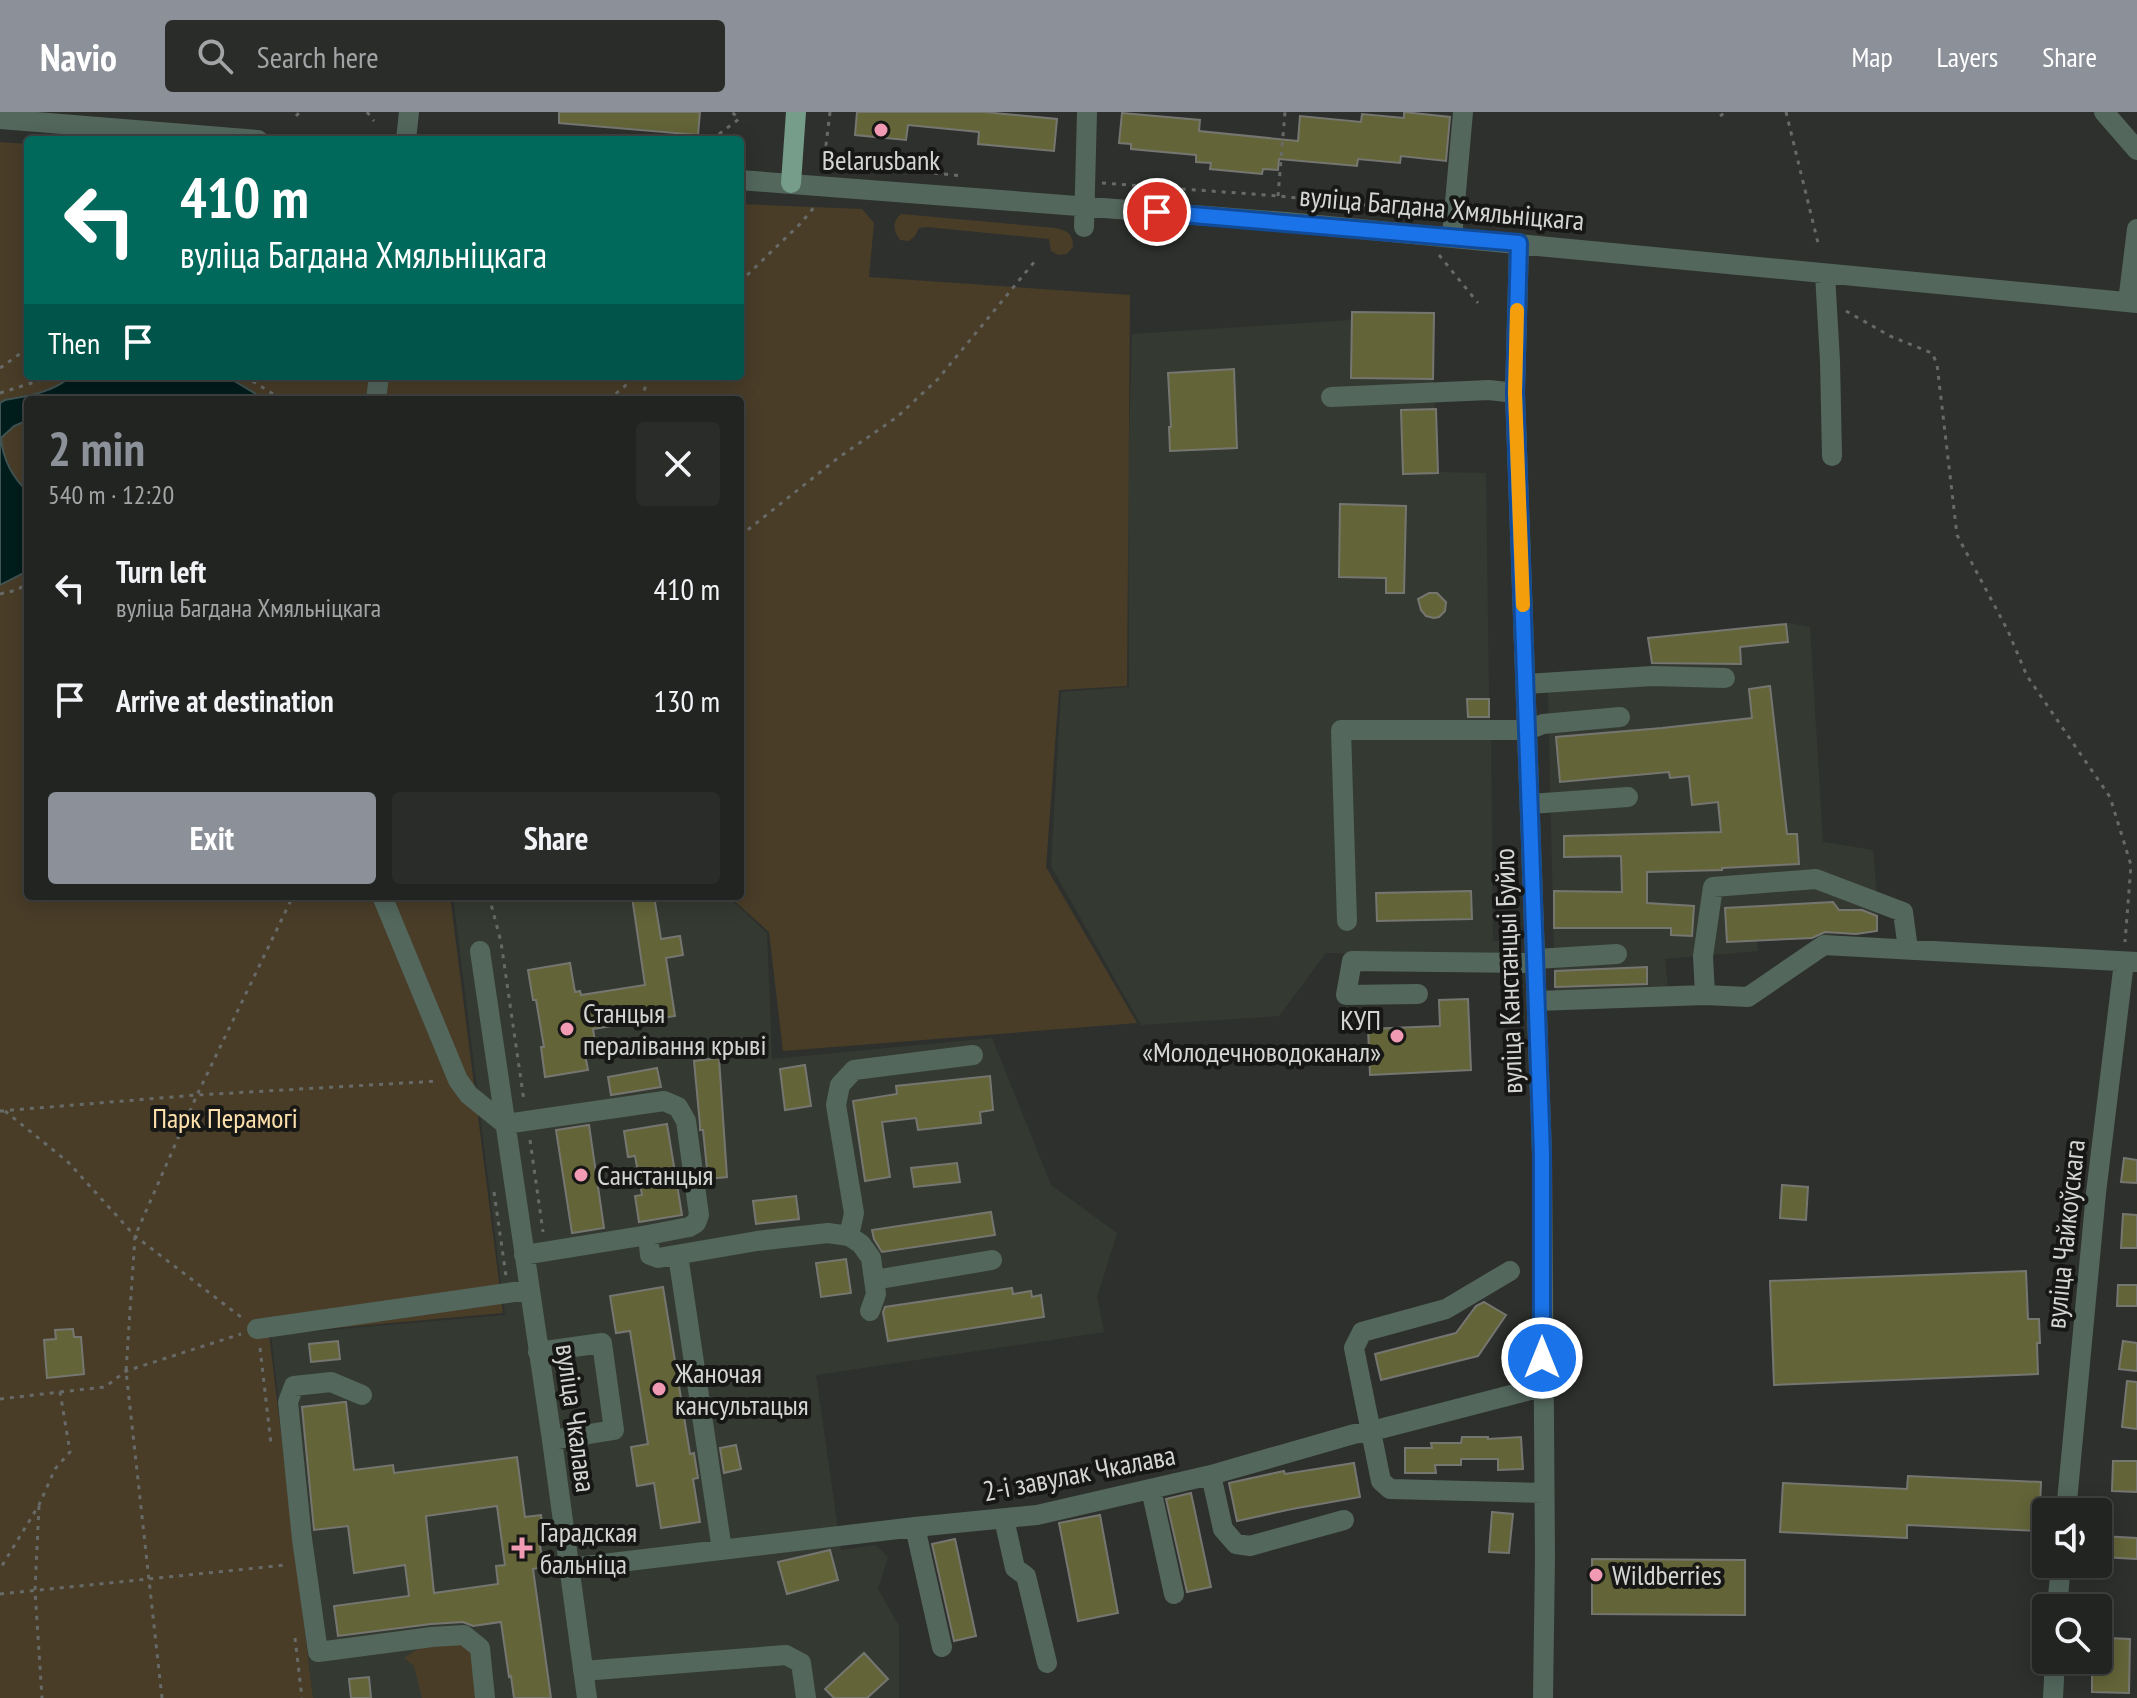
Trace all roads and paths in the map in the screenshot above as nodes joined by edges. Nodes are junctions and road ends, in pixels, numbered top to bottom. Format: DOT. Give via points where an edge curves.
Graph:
graph roads {
  1 [pos="367,112"];
  2 [pos="409,112"];
  3 [pos="732,112"];
  4 [pos="796,112"];
  5 [pos="830,112"];
  6 [pos="1087,112"];
  7 [pos="1285,112"];
  8 [pos="1463,112"];
  9 [pos="1726,112"];
  10 [pos="1786,112"];
  11 [pos="2104,112"];
  12 [pos="1720,116"];
  13 [pos="0,119"];
  14 [pos="124,120"];
  15 [pos="374,121"];
  16 [pos="231,136"];
  17 [pos="406,136"];
  18 [pos="716,136"];
  19 [pos="2137,150"];
  20 [pos="969,177"];
  21 [pos="744,180"];
  22 [pos="791,183"];
  23 [pos="1095,183"];
  24 [pos="1278,196"];
  25 [pos="818,202"];
  26 [pos="1084,206"];
  27 [pos="1455,210"];
  28 [pos="1084,227"];
  29 [pos="2137,229"];
  30 [pos="1452,237"];
  31 [pos="1519,243"];
  32 [pos="1818,243"];
  33 [pos="1439,255"];
  34 [pos="1035,261"];
  35 [pos="1825,274"];
  36 [pos="744,278"];
  37 [pos="1478,303"];
  38 [pos="2132,303"];
  39 [pos="1826,310"];
  40 [pos="24,351"];
  41 [pos="0,368"];
  42 [pos="41,380"];
  43 [pos="251,380"];
  44 [pos="632,380"];
  45 [pos="0,393"];
  46 [pos="1515,393"];
  47 [pos="276,396"];
  48 [pos="613,396"];
  49 [pos="1331,397"];
  50 [pos="1832,456"];
  51 [pos="744,533"];
  52 [pos="24,586"];
  53 [pos="0,594"];
  54 [pos="1725,678"];
  55 [pos="1526,684"];
  56 [pos="1620,717"];
  57 [pos="1528,730"];
  58 [pos="1628,797"];
  59 [pos="1530,804"];
  60 [pos="291,900"];
  61 [pos="384,900"];
  62 [pos="490,900"];
  63 [pos="1347,921"];
  64 [pos="501,942"];
  65 [pos="1908,949"];
  66 [pos="480,951"];
  67 [pos="1617,954"];
  68 [pos="1536,961"];
  69 [pos="2130,962"];
  70 [pos="1418,994"];
  71 [pos="1705,995"];
  72 [pos="1537,1001"];
  73 [pos="973,1055"];
  74 [pos="458,1080"];
  75 [pos="197,1095"];
  76 [pos="2,1111"];
  77 [pos="505,1124"];
  78 [pos="493,1183"];
  79 [pos="648,1235"];
  80 [pos="135,1236"];
  81 [pos="849,1236"];
  82 [pos="524,1255"];
  83 [pos="678,1255"];
  84 [pos="992,1260"];
  85 [pos="1510,1271"];
  86 [pos="874,1280"];
  87 [pos="518,1291"];
  88 [pos="870,1311"];
  89 [pos="257,1329"];
  90 [pos="538,1352"];
  91 [pos="126,1371"];
  92 [pos="1542,1387"];
  93 [pos="60,1392"];
  94 [pos="362,1395"];
  95 [pos="0,1399"];
  96 [pos="1372,1431"];
  97 [pos="552,1440"];
  98 [pos="1211,1475"];
  99 [pos="1151,1489"];
  100 [pos="1544,1493"];
  101 [pos="2067,1498"];
  102 [pos="39,1505"];
  103 [pos="1004,1519"];
  104 [pos="1344,1520"];
  105 [pos="915,1527"];
  106 [pos="722,1550"];
  107 [pos="286,1565"];
  108 [pos="569,1568"];
  109 [pos="0,1569"];
  110 [pos="149,1579"];
  111 [pos="35,1590"];
  112 [pos="0,1594"];
  113 [pos="1174,1594"];
  114 [pos="942,1647"];
  115 [pos="1047,1663"];
  116 [pos="583,1671"];
  117 [pos="2054,1674"];
  118 [pos="42,1698"];
  119 [pos="162,1698"];
  120 [pos="485,1698"];
  121 [pos="587,1698"];
  122 [pos="806,1698"];
  123 [pos="1543,1698"];
  124 [pos="2053,1698"];
  1 -- 15 [label="path"];
  2 -- 17 [label="street"];
  3 -- 18 [label="path" via="739,119"];
  4 -- 22 [label="main road"];
  5 -- 20 [label="path" via="826,145 844,164"];
  6 -- 26 [label="street"];
  7 -- 24 [label="path"];
  8 -- 27 [label="street"];
  9 -- 12 [label="path"];
  10 -- 32 [label="path"];
  11 -- 19 [label="street"];
  13 -- 14 [label="street"];
  14 -- 16 [label="street"];
  21 -- 22 [label="street, вуліца Багдана Хмяльніцкага"];
  22 -- 26 [label="street, вуліца Багдана Хмяльніцкага" via="891,200"];
  23 -- 24 [label="path"];
  24 -- 27 [label="path" via="1441,213"];
  25 -- 36 [label="path"];
  26 -- 28 [label="street"];
  26 -- 30 [label="street, вуліца Багдана Хмяльніцкага"];
  27 -- 30 [label="street"];
  29 -- 38 [label="street"];
  30 -- 31 [label="street, вуліца Багдана Хмяльніцкага"];
  31 -- 35 [label="street, вуліца Багдана Хмяльніцкага"];
  31 -- 46 [label="street, вуліца Канстанцыі Буйло"];
  33 -- 37 [label="path"];
  34 -- 51 [label="path" via="938,379 897,417"];
  35 -- 38 [label="street, вуліца Багдана Хмяльніцкага"];
  35 -- 39 [label="street"];
  39 -- 50 [label="street"];
  39 -- 69 [label="path" via="1847,311 1932,353 1957,535 2027,676 2110,797 2131,865"];
  40 -- 41 [label="path"];
  42 -- 45 [label="path"];
  43 -- 47 [label="path"];
  44 -- 48 [label="path"];
  46 -- 49 [label="street"];
  46 -- 55 [label="street, вуліца Канстанцыі Буйло"];
  52 -- 53 [label="path"];
  54 -- 55 [label="street" via="1652,676"];
  55 -- 57 [label="street, вуліца Канстанцыі Буйло"];
  56 -- 57 [label="street"];
  57 -- 59 [label="street, вуліца Канстанцыі Буйло"];
  57 -- 63 [label="street" via="1341,730"];
  58 -- 59 [label="street"];
  59 -- 68 [label="street, вуліца Канстанцыі Буйло"];
  60 -- 75 [label="path"];
  61 -- 74 [label="street"];
  62 -- 64 [label="path"];
  65 -- 69 [label="street"];
  65 -- 71 [label="street" via="1824,945 1748,997"];
  65 -- 71 [label="street" via="1903,912 1816,879 1713,887 1703,956"];
  66 -- 77 [label="street, вуліца Чкалава"];
  67 -- 68 [label="street"];
  68 -- 70 [label="street" via="1352,961 1346,995"];
  68 -- 72 [label="street, вуліца Канстанцыі Буйло"];
  69 -- 101 [label="street, вуліца Чайкоўскага" via="2096,1193"];
  71 -- 72 [label="street"];
  72 -- 92 [label="street, вуліца Канстанцыі Буйло"];
  73 -- 81 [label="street" via="854,1070 840,1085 836,1105 854,1213"];
  74 -- 75 [label="path"];
  74 -- 77 [label="street"];
  75 -- 76 [label="path"];
  75 -- 80 [label="path"];
  76 -- 80 [label="path" via="68,1162"];
  77 -- 79 [label="street" via="664,1101 678,1107 686,1121 699,1215 689,1227"];
  77 -- 82 [label="street, вуліца Чкалава"];
  78 -- 87 [label="path"];
  79 -- 82 [label="street"];
  79 -- 83 [label="street" via="650,1255"];
  80 -- 89 [label="path"];
  80 -- 91 [label="path"];
  81 -- 83 [label="street" via="828,1233"];
  81 -- 86 [label="street" via="871,1258"];
  82 -- 87 [label="street, вуліца Чкалава"];
  83 -- 106 [label="street"];
  84 -- 86 [label="street"];
  85 -- 96 [label="street" via="1446,1309 1362,1332 1354,1348"];
  86 -- 88 [label="street"];
  87 -- 89 [label="street"];
  87 -- 90 [label="street, вуліца Чкалава"];
  89 -- 91 [label="path"];
  90 -- 97 [label="street, вуліца Чкалава"];
  90 -- 97 [label="street" via="602,1343 614,1430"];
  91 -- 93 [label="path" via="105,1387"];
  91 -- 110 [label="path"];
  92 -- 96 [label="street, 2-і завулак Чкалава"];
  92 -- 100 [label="street, вуліца Канстанцыі Буйло"];
  93 -- 95 [label="path"];
  93 -- 102 [label="path" via="70,1452 55,1469"];
  94 -- 120 [label="street" via="331,1382 294,1386 288,1402 318,1652 464,1635 480,1648"];
  96 -- 98 [label="street, 2-і завулак Чкалава"];
  96 -- 100 [label="street" via="1381,1481 1390,1489"];
  97 -- 108 [label="street, вуліца Чкалава"];
  98 -- 99 [label="street, 2-і завулак Чкалава"];
  98 -- 104 [label="street" via="1223,1529 1236,1544 1250,1546"];
  99 -- 103 [label="street, 2-і завулак Чкалава"];
  99 -- 113 [label="street"];
  100 -- 123 [label="street, вуліца Канстанцыі Буйло"];
  102 -- 109 [label="path"];
  102 -- 111 [label="path"];
  103 -- 105 [label="street, 2-і завулак Чкалава"];
  103 -- 115 [label="street" via="1015,1568 1026,1576"];
  105 -- 106 [label="street, 2-і завулак Чкалава"];
  105 -- 114 [label="street"];
  106 -- 108 [label="street, 2-і завулак Чкалава"];
  107 -- 110 [label="path"];
  108 -- 116 [label="street, вуліца Чкалава"];
  110 -- 111 [label="path"];
  110 -- 119 [label="path"];
  111 -- 112 [label="path"];
  111 -- 118 [label="path"];
  116 -- 121 [label="street, вуліца Чкалава"];
  116 -- 122 [label="street" via="786,1655 801,1663"];
  117 -- 124 [label="street"];
}
